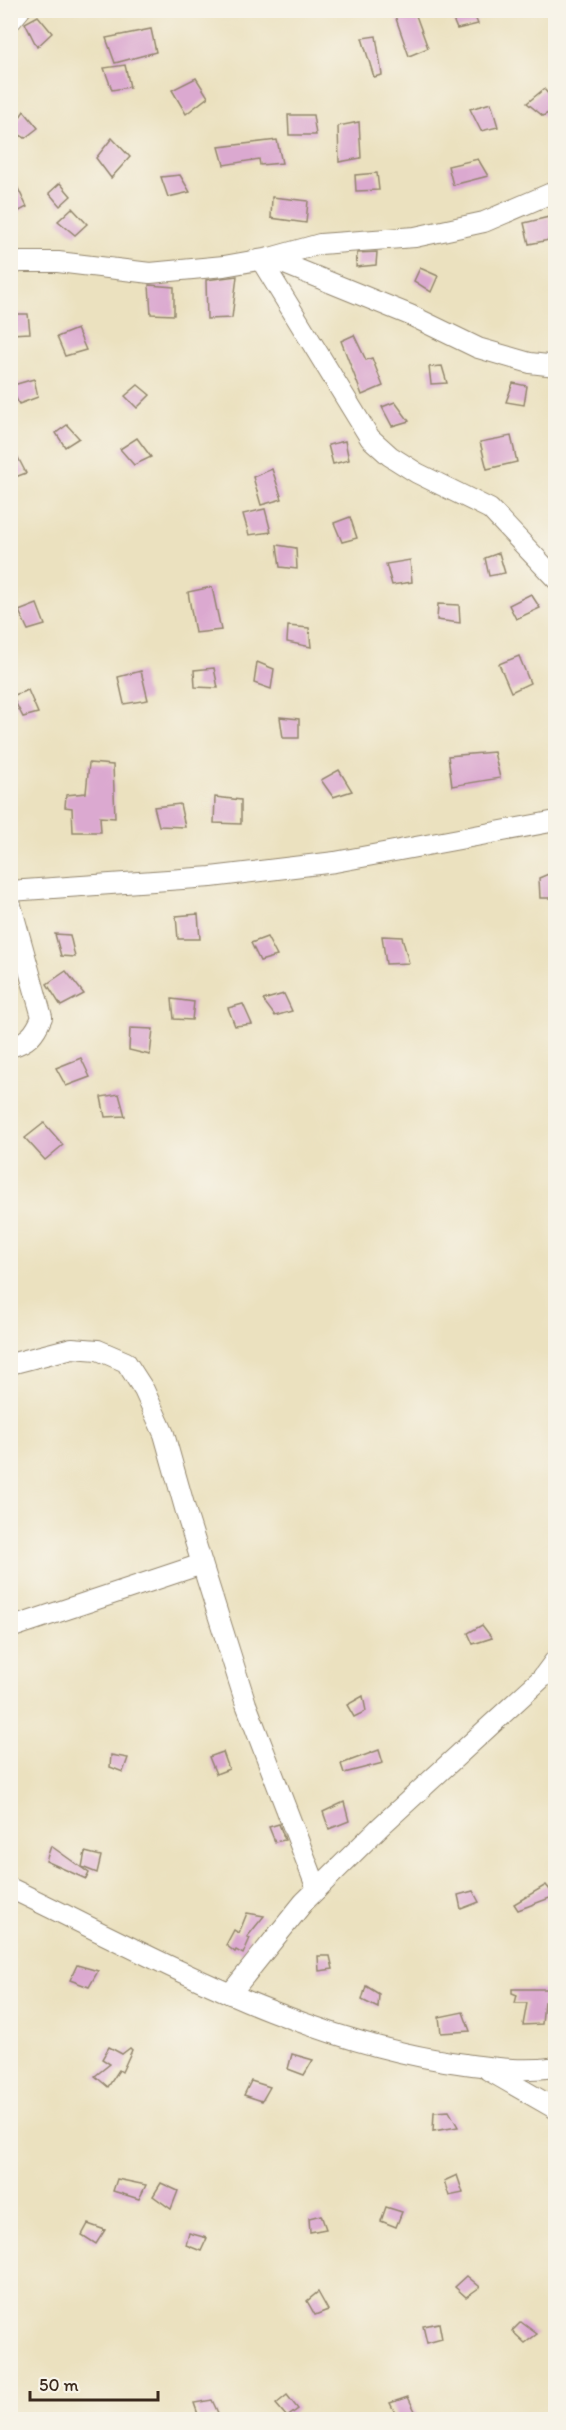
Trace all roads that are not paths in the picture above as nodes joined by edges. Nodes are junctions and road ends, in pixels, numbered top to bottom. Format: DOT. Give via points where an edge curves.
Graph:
graph roads {
  1 [pos="20,10"];
  2 [pos="10,22"];
  3 [pos="555,191"];
  4 [pos="266,259"];
  5 [pos="10,264"];
  6 [pos="555,366"];
  7 [pos="555,579"];
  8 [pos="555,821"];
  9 [pos="10,891"];
  10 [pos="10,902"];
  11 [pos="10,1047"];
  12 [pos="10,1364"];
  13 [pos="202,1564"];
  14 [pos="10,1628"];
  15 [pos="555,1659"];
  16 [pos="10,1888"];
  17 [pos="317,1888"];
  18 [pos="230,1994"];
  19 [pos="480,2066"];
  20 [pos="555,2067"];
  21 [pos="555,2109"];
  1 -- 2 [label="street"];
  3 -- 4 [label="street" via="484,222 415,237 320,244"];
  4 -- 5 [label="street" via="150,273 58,262"];
  4 -- 6 [label="street" via="410,315 478,348"];
  4 -- 7 [label="street" via="370,438 417,473 490,509"];
  8 -- 9 [label="street" via="335,862 211,877"];
  10 -- 11 [label="street" via="42,1017 35,1034"];
  12 -- 13 [label="street" via="72,1348 98,1350 126,1362 164,1434"];
  13 -- 14 [label="street"];
  13 -- 17 [label="street" via="246,1704"];
  15 -- 17 [label="street" via="542,1678"];
  16 -- 18 [label="street"];
  17 -- 18 [label="street"];
  18 -- 19 [label="street" via="364,2044"];
  19 -- 20 [label="street" via="531,2071"];
  19 -- 21 [label="street"];
}
